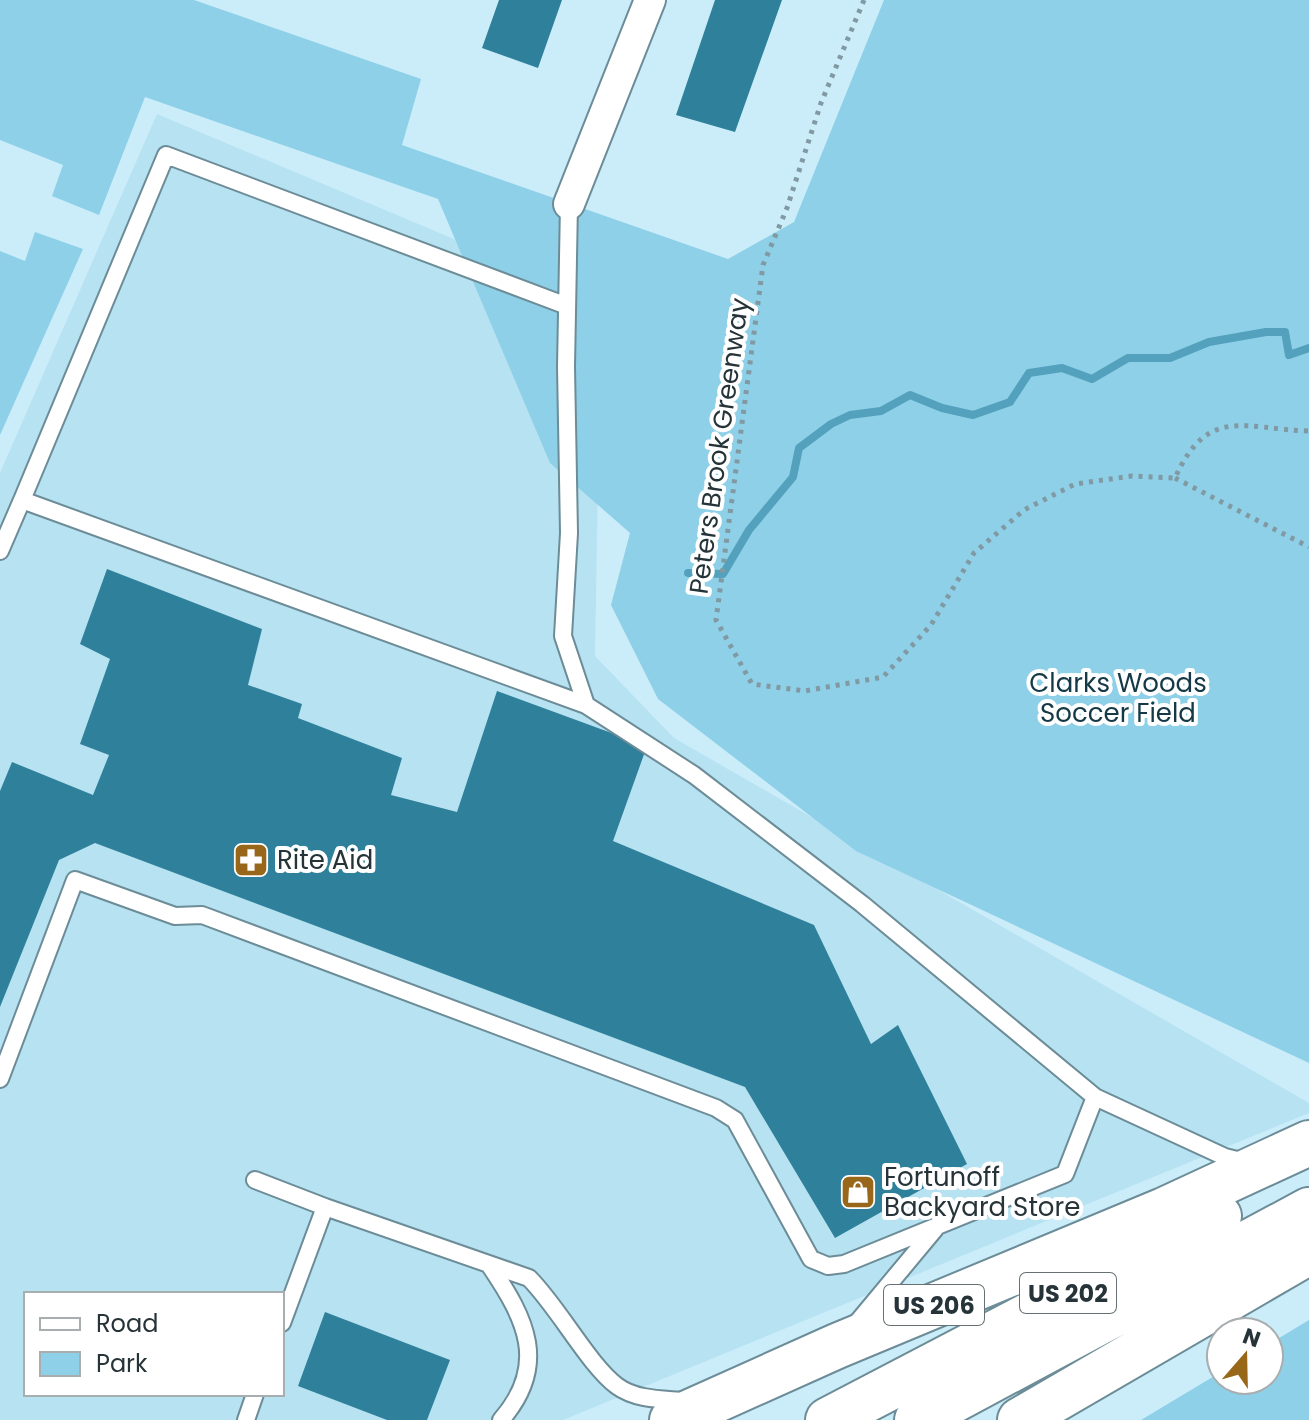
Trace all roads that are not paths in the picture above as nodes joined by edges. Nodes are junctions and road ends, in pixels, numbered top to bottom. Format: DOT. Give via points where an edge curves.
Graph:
graph roads {
  1 [pos="650,0"];
  2 [pos="569,204"];
  3 [pos="567,306"];
  4 [pos="22,500"];
  5 [pos="0,551"];
  6 [pos="586,705"];
  7 [pos="0,1079"];
  8 [pos="1095,1097"];
  9 [pos="1309,1143"];
  10 [pos="1258,1166"];
  11 [pos="1309,1168"];
  12 [pos="255,1180"];
  13 [pos="325,1207"];
  14 [pos="1309,1210"];
  15 [pos="939,1225"];
  16 [pos="1309,1252"];
  17 [pos="490,1266"];
  18 [pos="284,1318"];
  19 [pos="837,1346"];
  20 [pos="254,1396"];
  21 [pos="689,1412"];
  22 [pos="246,1420"];
  23 [pos="501,1420"];
  24 [pos="828,1420"];
  25 [pos="917,1420"];
  26 [pos="1020,1420"];
  1 -- 2 [label="street"];
  2 -- 3 [label="lane"];
  3 -- 4 [label="lane" via="166,155"];
  3 -- 6 [label="lane" via="569,533 563,636"];
  4 -- 5 [label="lane"];
  4 -- 6 [label="lane"];
  6 -- 8 [label="lane" via="694,775 862,904"];
  7 -- 15 [label="lane" via="75,880 175,916 202,915 716,1108 735,1120 811,1259 828,1266"];
  8 -- 10 [label="lane" via="1225,1157"];
  8 -- 15 [label="lane" via="1065,1174"];
  9 -- 10 [label="highway, US 206"];
  10 -- 19 [label="highway, US 206"];
  11 -- 24 [label="highway, US 202"];
  12 -- 13 [label="lane"];
  13 -- 17 [label="lane"];
  13 -- 18 [label="lane"];
  14 -- 25 [label="highway, US 202"];
  15 -- 19 [label="lane"];
  16 -- 26 [label="highway"];
  17 -- 21 [label="lane" via="529,1278 617,1386"];
  17 -- 23 [label="lane" via="518,1307 529,1356 520,1392"];
  19 -- 21 [label="highway, US 206"];
  20 -- 22 [label="lane"];
}
